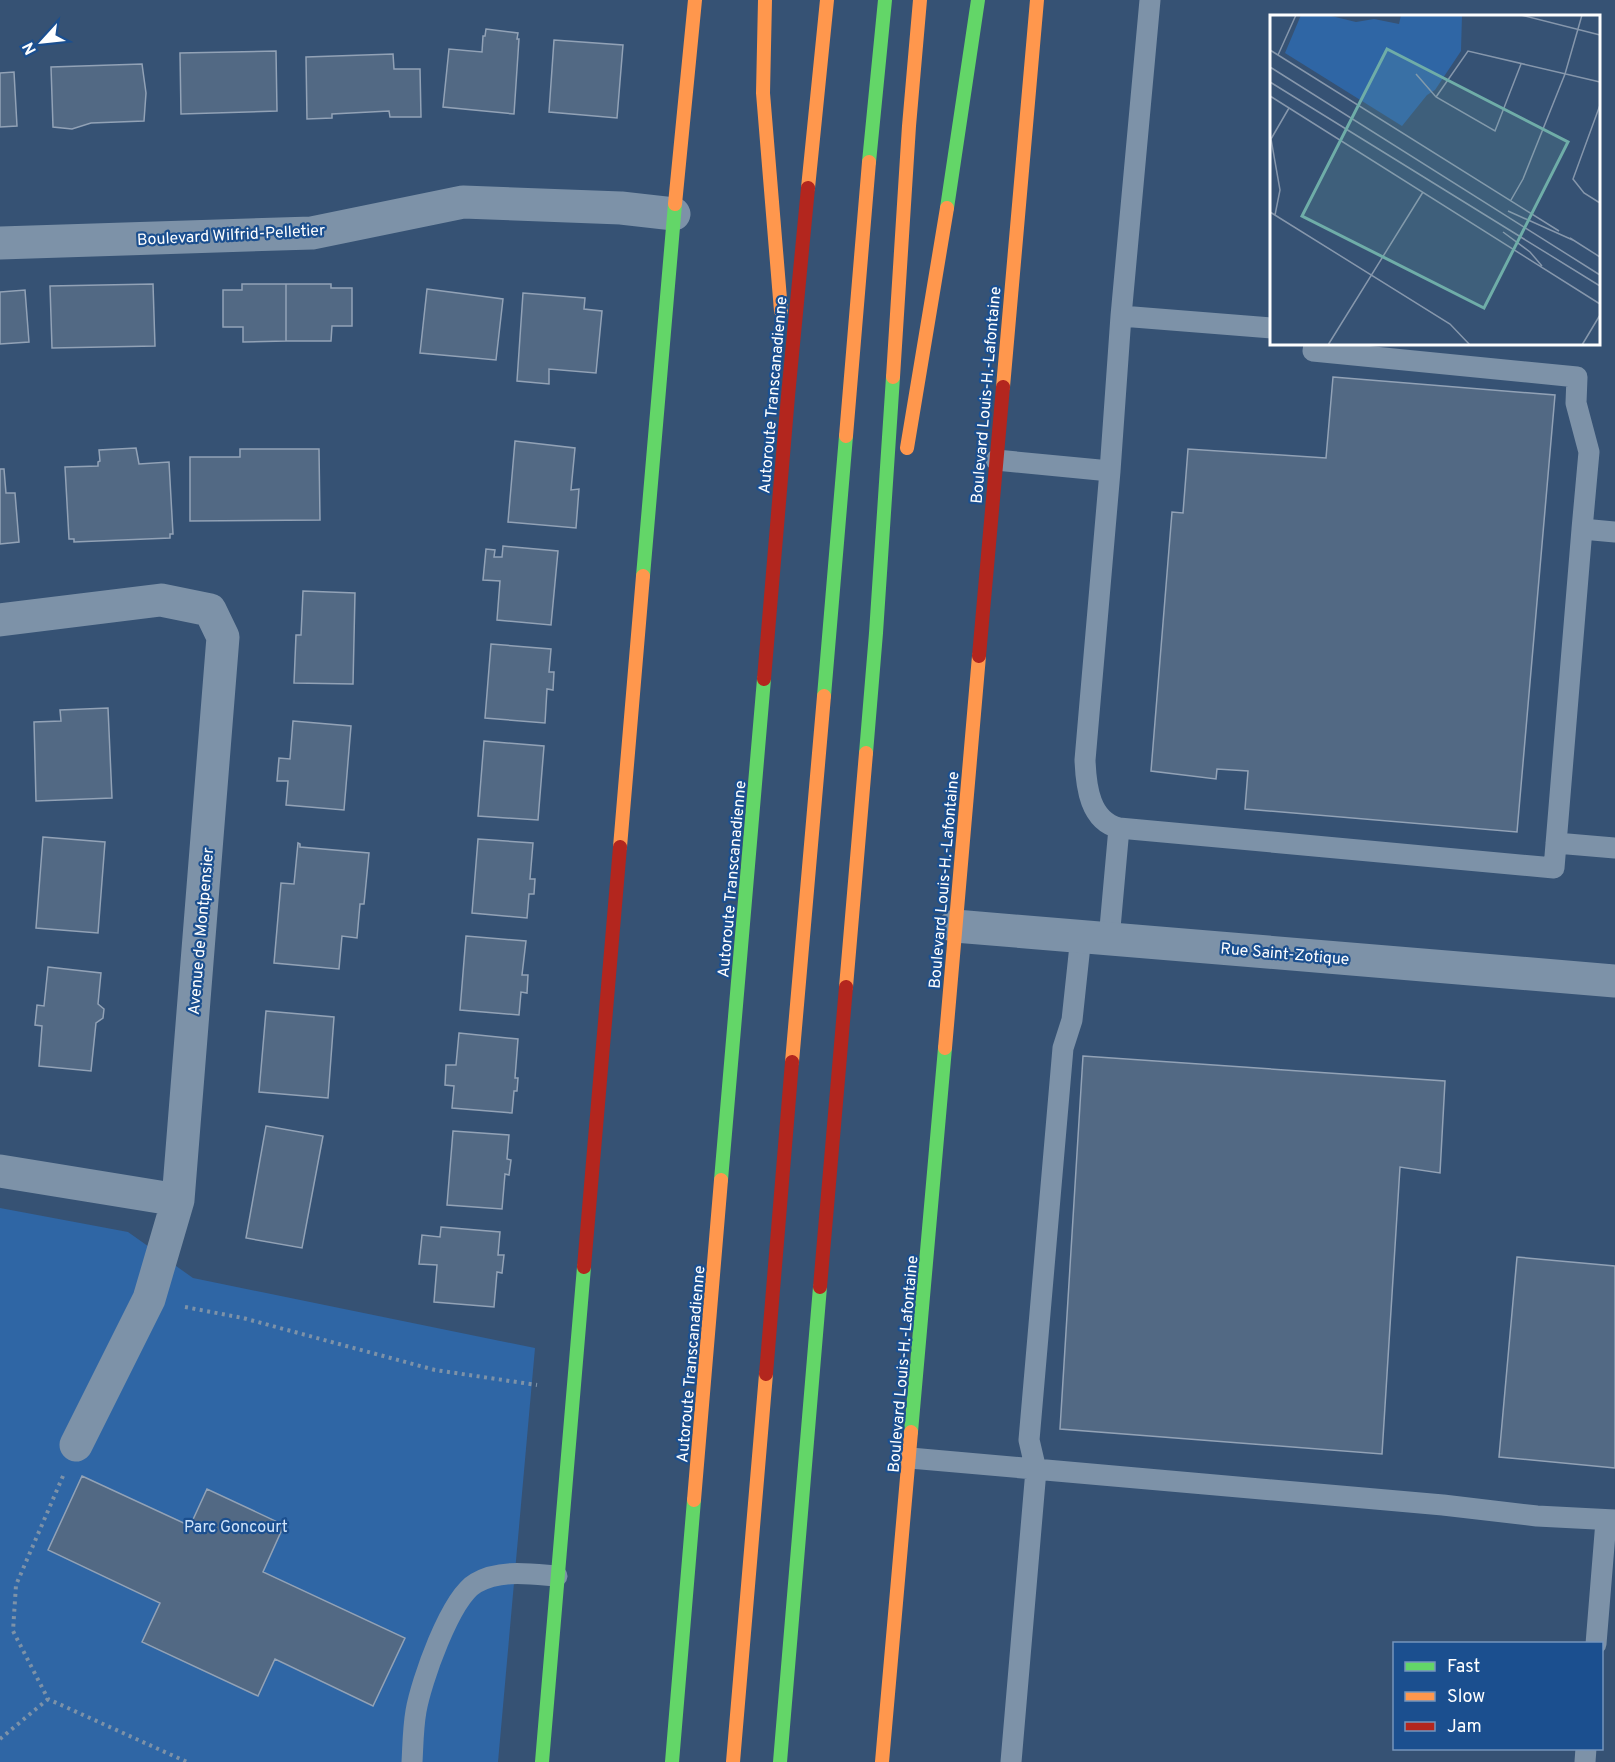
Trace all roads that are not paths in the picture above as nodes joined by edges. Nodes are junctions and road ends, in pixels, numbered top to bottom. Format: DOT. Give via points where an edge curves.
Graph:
graph roads {
  1 [pos="695,0"];
  2 [pos="765,0"];
  3 [pos="826,0"];
  4 [pos="885,0"];
  5 [pos="920,0"];
  6 [pos="978,0"];
  7 [pos="1037,0"];
  8 [pos="1150,0"];
  9 [pos="674,214"];
  10 [pos="0,243"];
  11 [pos="1121,316"];
  12 [pos="1270,327"];
  13 [pos="1314,345"];
  14 [pos="788,396"];
  15 [pos="905,458"];
  16 [pos="996,460"];
  17 [pos="1110,471"];
  18 [pos="899,493"];
  19 [pos="1582,529"];
  20 [pos="1615,532"];
  21 [pos="0,620"];
  22 [pos="876,633"];
  23 [pos="1119,828"];
  24 [pos="1556,843"];
  25 [pos="1615,848"];
  26 [pos="955,926"];
  27 [pos="1095,937"];
  28 [pos="1615,981"];
  29 [pos="0,1171"];
  30 [pos="178,1200"];
  31 [pos="76,1445"];
  32 [pos="910,1458"];
  33 [pos="1036,1470"];
  34 [pos="1611,1521"];
  35 [pos="557,1576"];
  36 [pos="1596,1642"];
  37 [pos="412,1762"];
  38 [pos="542,1762"];
  39 [pos="672,1762"];
  40 [pos="733,1762"];
  41 [pos="780,1762"];
  42 [pos="882,1762"];
  43 [pos="1011,1762"];
  1 -- 9 [label="main road"];
  2 -- 14 [label="main road" via="763,93"];
  3 -- 14 [label="main road, Autoroute Transcanadienne"];
  4 -- 40 [label="main road"];
  5 -- 22 [label="main road"];
  6 -- 15 [label="main road"];
  7 -- 16 [label="main road, Boulevard Louis-H.-Lafontaine"];
  8 -- 11 [label="lane"];
  9 -- 10 [label="street, Boulevard Wilfrid-Pelletier" via="463,202 312,232"];
  9 -- 35 [label="main road"];
  11 -- 12 [label="lane"];
  11 -- 17 [label="lane"];
  13 -- 19 [label="lane" via="1313,351 1577,377 1576,403 1589,452"];
  14 -- 39 [label="main road, Autoroute Transcanadienne"];
  16 -- 17 [label="lane"];
  16 -- 26 [label="main road, Boulevard Louis-H.-Lafontaine"];
  17 -- 23 [label="lane" via="1085,760 1090,799 1104,821"];
  18 -- 22 [label="main road"];
  19 -- 20 [label="lane"];
  19 -- 24 [label="lane"];
  21 -- 30 [label="street, Avenue de Montpensier" via="161,600 210,610 224,637"];
  22 -- 41 [label="main road"];
  23 -- 24 [label="lane" via="1554,868"];
  23 -- 27 [label="lane"];
  24 -- 25 [label="lane"];
  26 -- 27 [label="street, Rue Saint-Zotique"];
  26 -- 32 [label="main road, Boulevard Louis-H.-Lafontaine"];
  27 -- 28 [label="street, Rue Saint-Zotique"];
  27 -- 33 [label="lane" via="1063,1048 1029,1440"];
  29 -- 30 [label="street"];
  30 -- 31 [label="street, Avenue de Montpensier" via="149,1299"];
  32 -- 33 [label="lane"];
  32 -- 42 [label="main road, Boulevard Louis-H.-Lafontaine"];
  33 -- 34 [label="lane"];
  33 -- 43 [label="lane"];
  34 -- 36 [label="lane"];
  35 -- 37 [label="lane" via="493,1577 475,1584 463,1595 448,1620 416,1710"];
  35 -- 38 [label="main road"];
}
